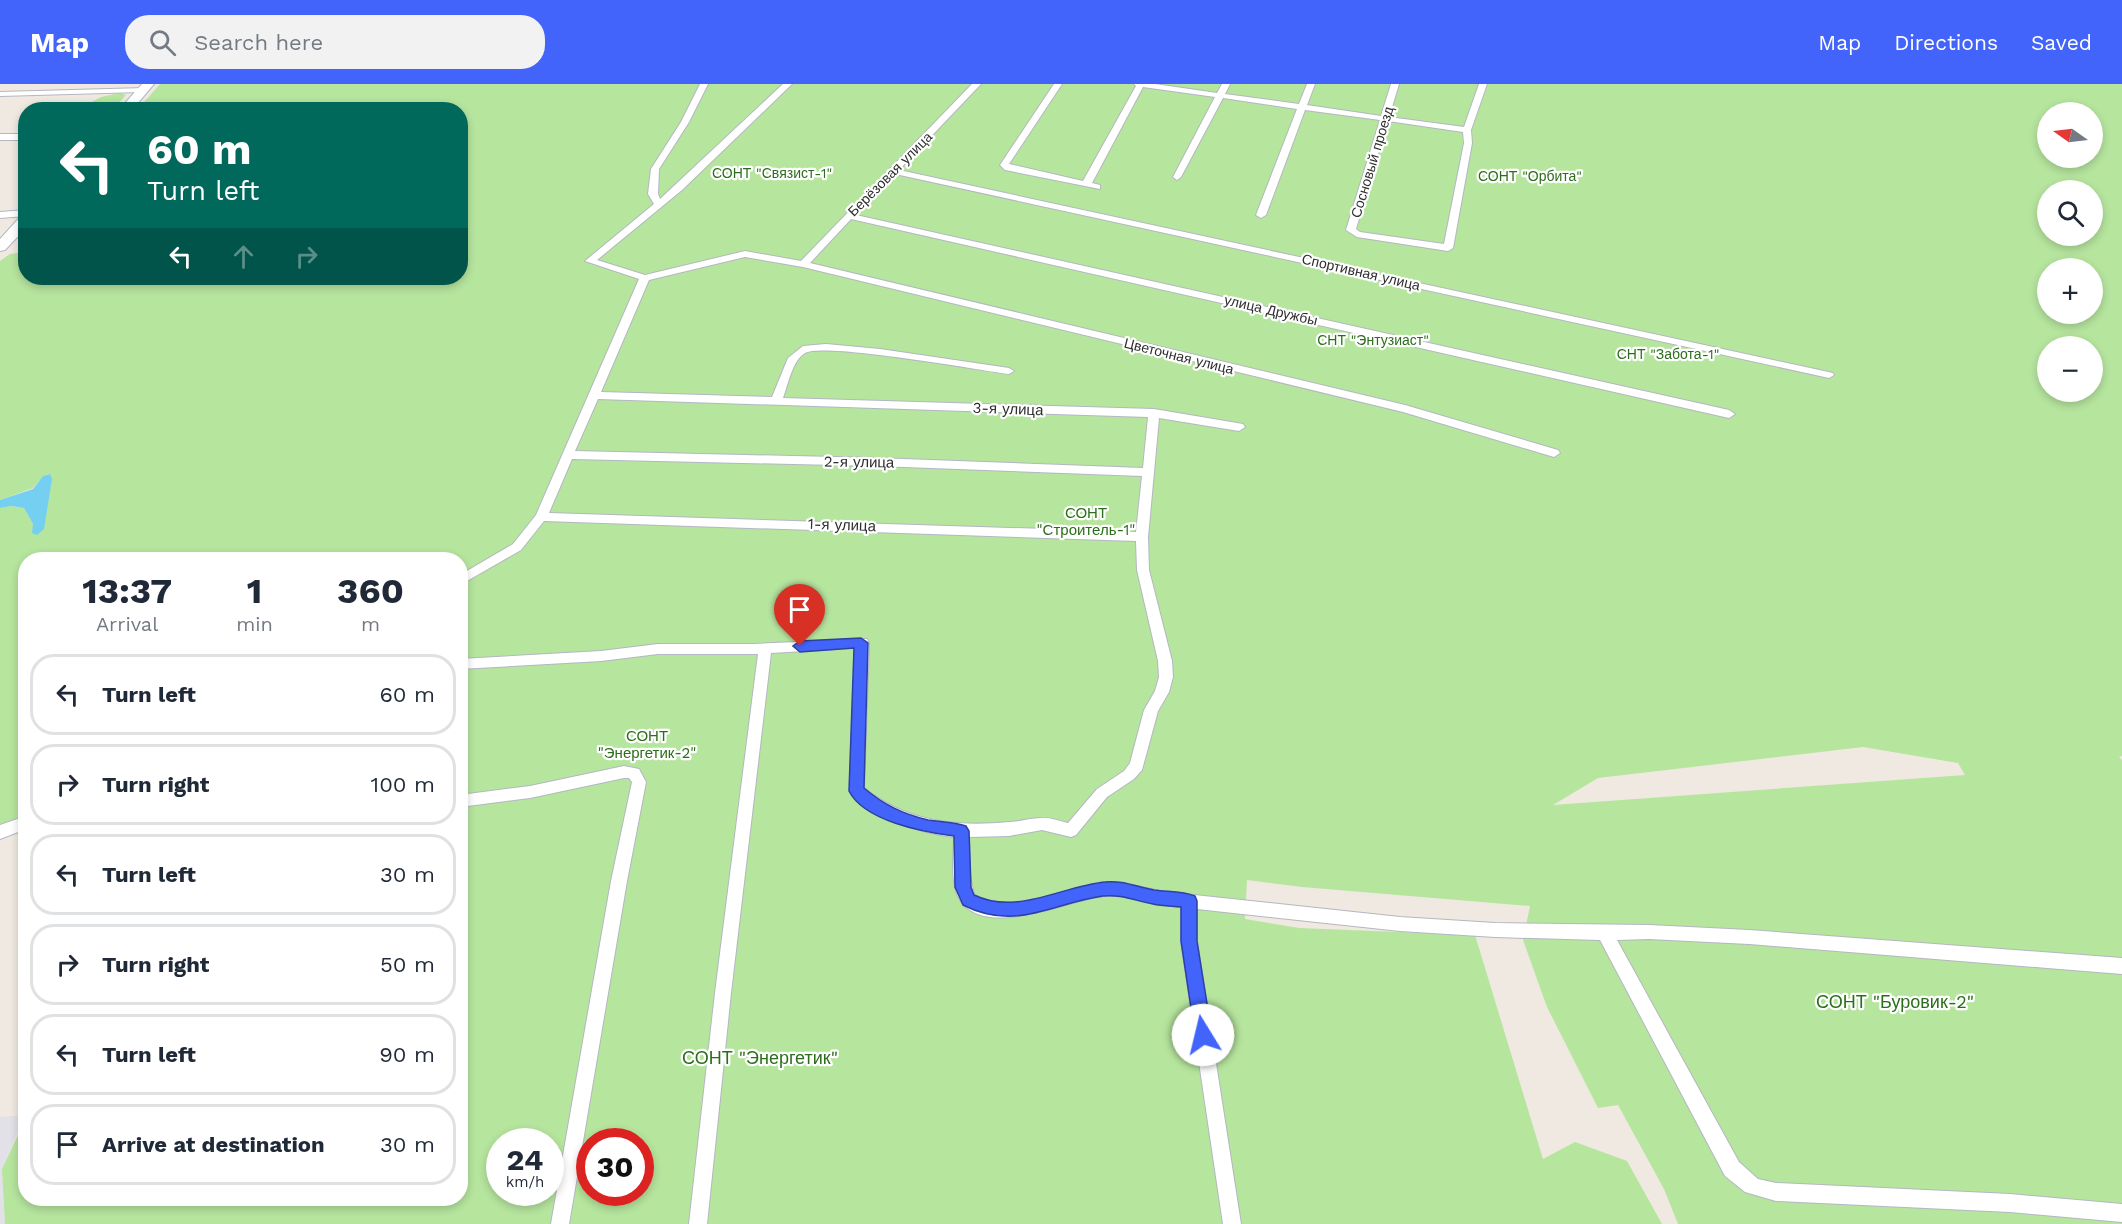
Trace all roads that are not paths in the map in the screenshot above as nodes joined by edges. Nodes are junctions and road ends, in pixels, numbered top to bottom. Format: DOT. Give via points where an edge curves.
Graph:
graph roads {
  1 [pos="704,84"];
  2 [pos="789,84"];
  3 [pos="977,84"];
  4 [pos="1059,84"];
  5 [pos="1140,84"];
  6 [pos="1226,84"];
  7 [pos="1311,84"];
  8 [pos="1395,84"];
  9 [pos="1484,84"];
  10 [pos="145,87"];
  11 [pos="0,94"];
  12 [pos="1220,96"];
  13 [pos="132,102"];
  14 [pos="1302,108"];
  15 [pos="1385,119"];
  16 [pos="1467,130"];
  17 [pos="18,136"];
  18 [pos="0,137"];
  19 [pos="891,171"];
  20 [pos="1177,177"];
  21 [pos="1086,184"];
  22 [pos="1097,187"];
  23 [pos="659,204"];
  24 [pos="18,214"];
  25 [pos="0,215"];
  26 [pos="1261,215"];
  27 [pos="849,216"];
  28 [pos="18,228"];
  29 [pos="0,247"];
  30 [pos="803,264"];
  31 [pos="645,278"];
  32 [pos="1009,371"];
  33 [pos="1829,375"];
  34 [pos="592,395"];
  35 [pos="776,401"];
  36 [pos="1154,413"];
  37 [pos="1729,414"];
  38 [pos="1239,427"];
  39 [pos="1554,453"];
  40 [pos="569,455"];
  41 [pos="1148,472"];
  42 [pos="541,517"];
  43 [pos="1142,537"];
  44 [pos="468,576"];
  45 [pos="765,649"];
  46 [pos="468,664"];
  47 [pos="468,800"];
  48 [pos="18,825"];
  49 [pos="961,831"];
  50 [pos="0,832"];
  51 [pos="1189,901"];
  52 [pos="1605,933"];
  53 [pos="2122,966"];
  54 [pos="2122,1213"];
  55 [pos="560,1224"];
  56 [pos="698,1224"];
  57 [pos="1232,1224"];
  1 -- 23 [label="street" via="655,169 653,194"];
  2 -- 23 [label="street"];
  3 -- 19 [label="street, Берёзовая улица"];
  4 -- 21 [label="street" via="1004,165"];
  5 -- 12 [label="street"];
  5 -- 21 [label="street"];
  6 -- 12 [label="street"];
  7 -- 14 [label="street"];
  8 -- 15 [label="street, Сосновый проезд"];
  9 -- 16 [label="street"];
  10 -- 11 [label="street"];
  10 -- 13 [label="main road"];
  12 -- 14 [label="street"];
  12 -- 20 [label="street"];
  14 -- 15 [label="street"];
  14 -- 26 [label="street"];
  15 -- 16 [label="street"];
  15 -- 16 [label="street, Сосновый проезд" via="1351,230 1448,248 1468,143"];
  17 -- 18 [label="street"];
  19 -- 27 [label="street, Берёзовая улица"];
  19 -- 33 [label="street, Спортивная улица"];
  21 -- 22 [label="street"];
  23 -- 31 [label="street" via="590,261"];
  24 -- 25 [label="street"];
  27 -- 30 [label="street, Берёзовая улица"];
  27 -- 37 [label="street, улица Дружбы"];
  28 -- 29 [label="main road"];
  30 -- 31 [label="street, Цветочная улица" via="745,254"];
  30 -- 39 [label="street, Цветочная улица" via="1406,410"];
  31 -- 34 [label="street"];
  32 -- 35 [label="street" via="880,352 809,347 793,357"];
  34 -- 35 [label="street, 3-я улица"];
  34 -- 40 [label="street"];
  35 -- 36 [label="street, 3-я улица"];
  36 -- 38 [label="street, 3-я улица"];
  36 -- 41 [label="street"];
  40 -- 41 [label="street, 2-я улица"];
  40 -- 42 [label="street"];
  41 -- 43 [label="street"];
  42 -- 43 [label="street, 1-я улица"];
  42 -- 44 [label="street" via="518,547"];
  43 -- 49 [label="street" via="1145,585 1166,677 1151,710 1137,766 1102,793 1071,830 1042,824"];
  45 -- 46 [label="street" via="658,649"];
  45 -- 49 [label="street" via="861,643 856,791 891,815"];
  45 -- 56 [label="street"];
  47 -- 55 [label="street" via="530,792 624,772 637,775 639,782"];
  48 -- 50 [label="street"];
  49 -- 51 [label="street" via="963,887 969,900 980,906 1038,907 1119,888"];
  51 -- 52 [label="street" via="1400,924"];
  51 -- 57 [label="street" via="1189,941"];
  52 -- 53 [label="street" via="1749,937"];
  52 -- 54 [label="street" via="1732,1169 1751,1187 1776,1192 2010,1203"];
}
